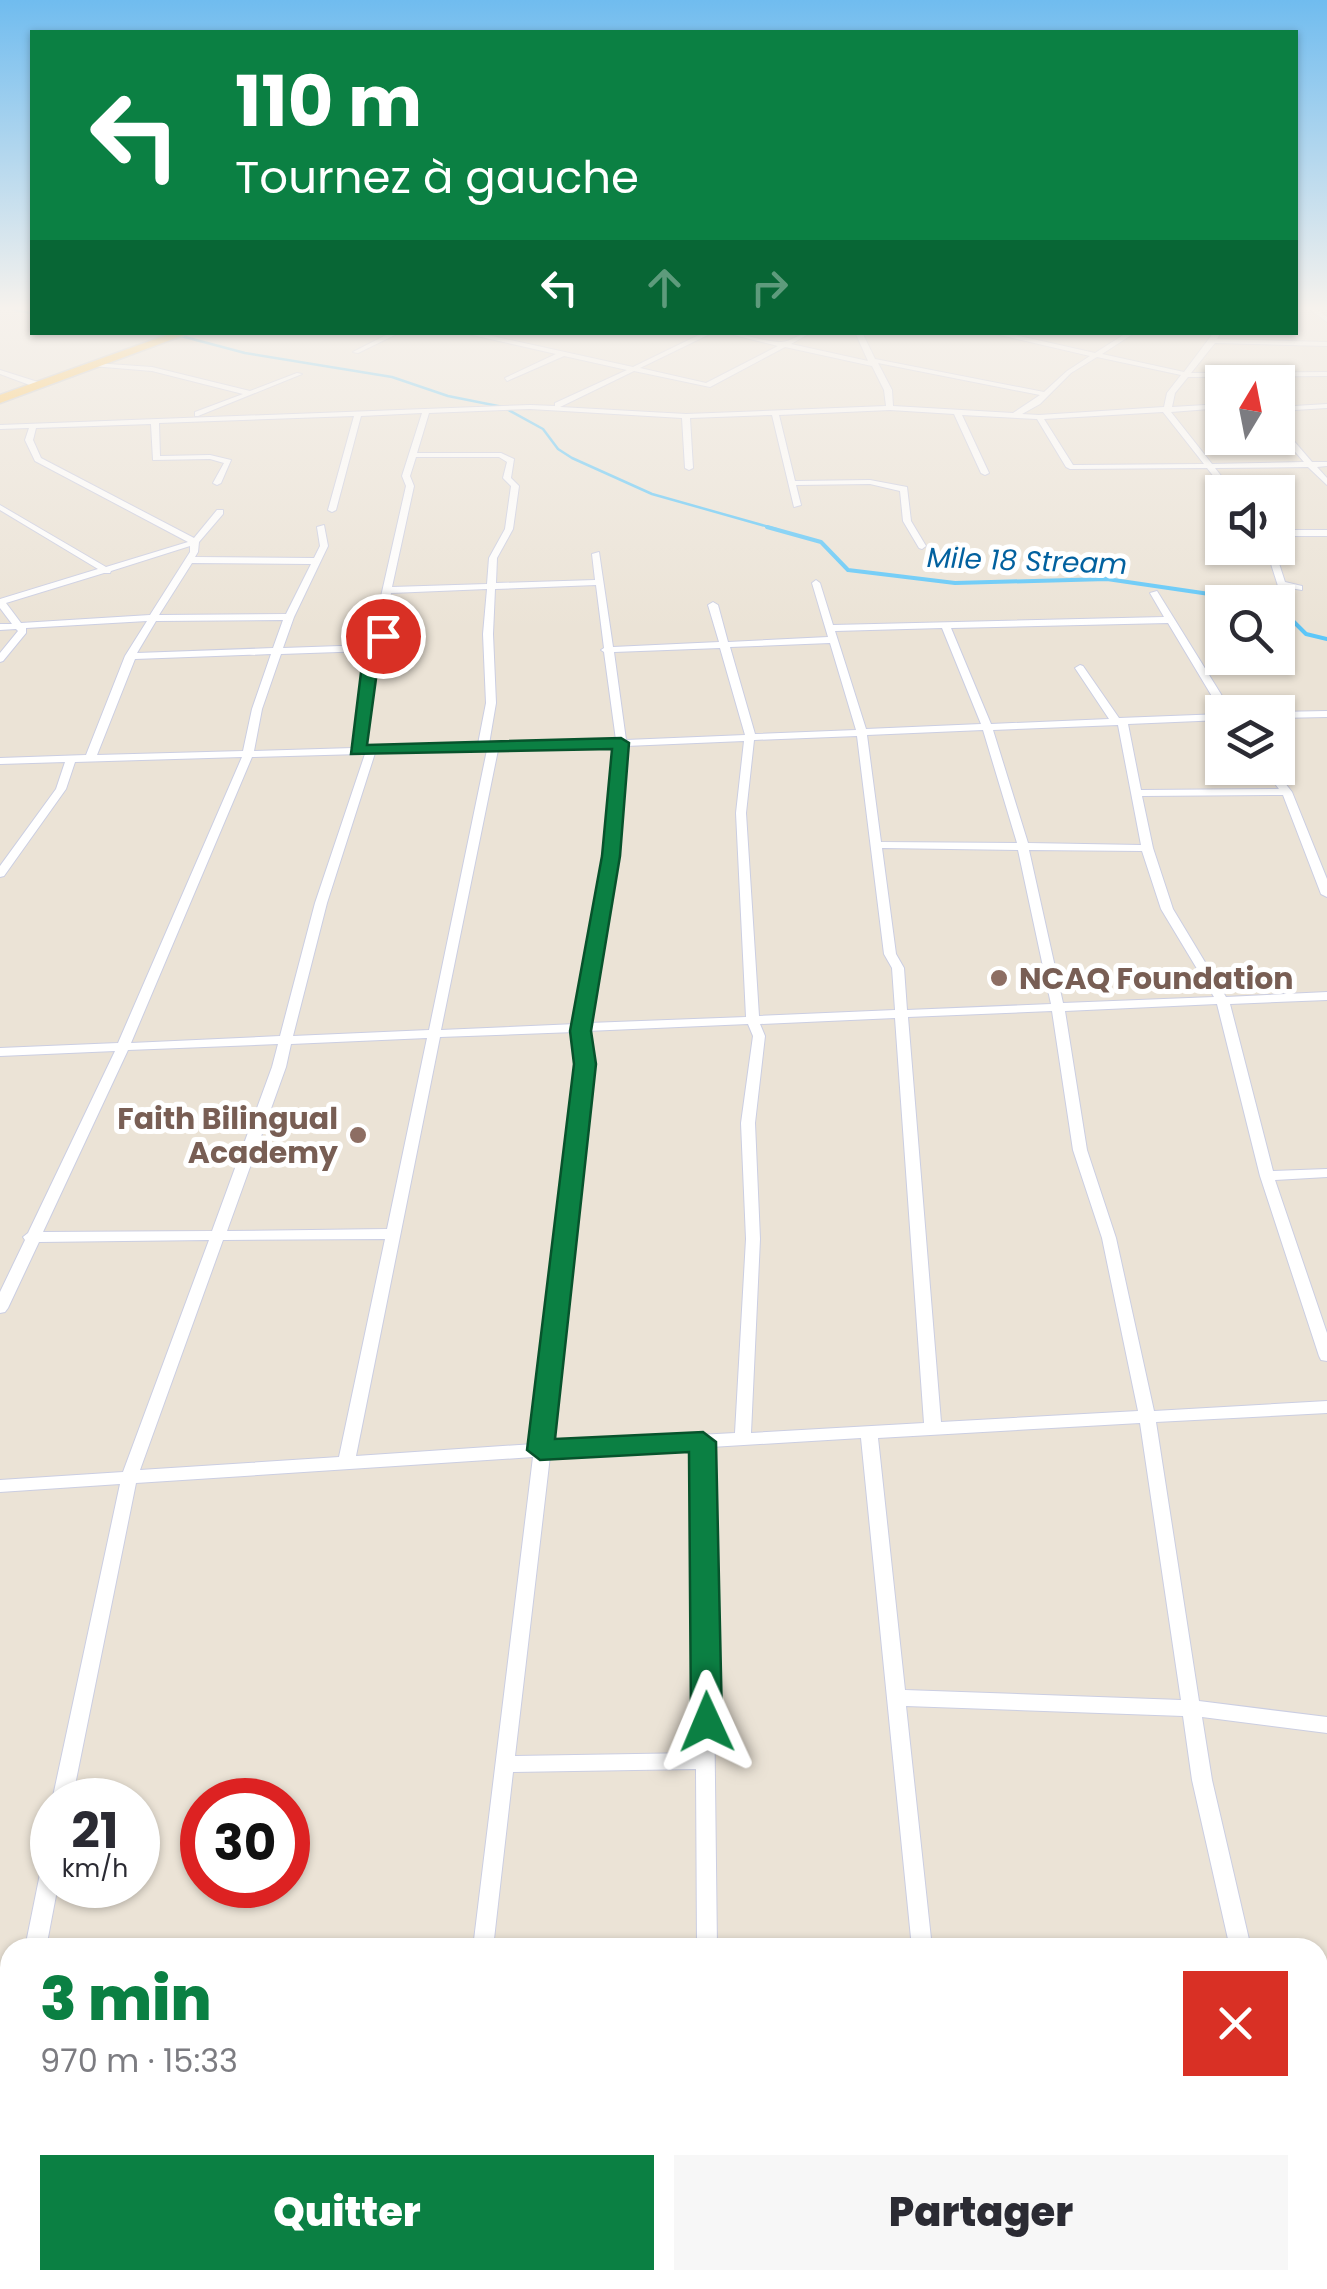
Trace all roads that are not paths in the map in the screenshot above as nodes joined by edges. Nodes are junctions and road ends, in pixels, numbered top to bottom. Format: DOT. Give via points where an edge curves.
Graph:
graph roads {
  1 [pos="196,416"];
  2 [pos="306,416"];
  3 [pos="358,416"];
  4 [pos="425,416"];
  5 [pos="686,416"];
  6 [pos="694,416"];
  7 [pos="776,416"];
  8 [pos="959,416"];
  9 [pos="1008,416"];
  10 [pos="1013,416"];
  11 [pos="1069,416"];
  12 [pos="1171,416"];
  13 [pos="1038,417"];
  14 [pos="186,420"];
  15 [pos="155,421"];
  16 [pos="34,426"];
  17 [pos="0,427"];
  18 [pos="1295,445"];
  19 [pos="416,455"];
  20 [pos="1313,464"];
  21 [pos="1327,464"];
  22 [pos="1209,467"];
  23 [pos="689,468"];
  24 [pos="985,472"];
  25 [pos="1216,475"];
  26 [pos="217,483"];
  27 [pos="794,483"];
  28 [pos="1327,483"];
  29 [pos="796,506"];
  30 [pos="0,507"];
  31 [pos="332,510"];
  32 [pos="220,512"];
  33 [pos="320,526"];
  34 [pos="1327,533"];
  35 [pos="1295,534"];
  36 [pos="195,542"];
  37 [pos="922,546"];
  38 [pos="596,554"];
  39 [pos="189,560"];
  40 [pos="316,562"];
  41 [pos="1275,565"];
  42 [pos="107,571"];
  43 [pos="600,582"];
  44 [pos="816,583"];
  45 [pos="493,586"];
  46 [pos="1300,588"];
  47 [pos="387,590"];
  48 [pos="1154,593"];
  49 [pos="0,602"];
  50 [pos="713,605"];
  51 [pos="289,617"];
  52 [pos="153,618"];
  53 [pos="1170,620"];
  54 [pos="945,625"];
  55 [pos="0,626"];
  56 [pos="23,626"];
  57 [pos="830,628"];
  58 [pos="834,640"];
  59 [pos="725,644"];
  60 [pos="372,648"];
  61 [pos="606,650"];
  62 [pos="276,654"];
  63 [pos="130,656"];
  64 [pos="0,659"];
  65 [pos="1080,668"];
  66 [pos="1213,695"];
  67 [pos="1327,714"];
  68 [pos="1295,715"];
  69 [pos="1205,716"];
  70 [pos="1119,720"];
  71 [pos="987,727"];
  72 [pos="862,734"];
  73 [pos="750,735"];
  74 [pos="621,743"];
  75 [pos="488,747"];
  76 [pos="364,750"];
  77 [pos="248,754"];
  78 [pos="91,757"];
  79 [pos="70,758"];
  80 [pos="0,761"];
  81 [pos="1281,785"];
  82 [pos="1287,792"];
  83 [pos="1138,793"];
  84 [pos="880,845"];
  85 [pos="1023,846"];
  86 [pos="1148,848"];
  87 [pos="0,874"];
  88 [pos="1327,894"];
  89 [pos="1327,996"];
  90 [pos="1223,1002"];
  91 [pos="1058,1006"];
  92 [pos="903,1011"];
  93 [pos="753,1022"];
  94 [pos="581,1031"];
  95 [pos="433,1034"];
  96 [pos="283,1040"];
  97 [pos="123,1047"];
  98 [pos="0,1052"];
  99 [pos="1327,1174"];
  100 [pos="1267,1176"];
  101 [pos="393,1234"];
  102 [pos="220,1236"];
  103 [pos="30,1237"];
  104 [pos="0,1308"];
  105 [pos="1327,1356"];
  106 [pos="1327,1407"];
  107 [pos="1146,1415"];
  108 [pos="934,1430"];
  109 [pos="870,1432"];
  110 [pos="744,1438"];
  111 [pos="703,1442"];
  112 [pos="540,1450"];
  113 [pos="346,1464"];
  114 [pos="129,1479"];
  115 [pos="0,1486"];
  116 [pos="899,1698"];
  117 [pos="1192,1708"];
  118 [pos="1327,1725"];
  119 [pos="707,1762"];
  120 [pos="506,1764"];
  121 [pos="67,1778"];
  122 [pos="43,1908"];
  123 [pos="37,1938"];
  124 [pos="484,1938"];
  125 [pos="707,1938"];
  126 [pos="921,1938"];
  127 [pos="1239,1938"];
  1 -- 14 [label="street"];
  2 -- 14 [label="street"];
  3 -- 31 [label="street"];
  4 -- 19 [label="street"];
  5 -- 6 [label="street"];
  5 -- 23 [label="street"];
  7 -- 27 [label="street"];
  8 -- 24 [label="street"];
  9 -- 10 [label="street"];
  10 -- 13 [label="street"];
  11 -- 13 [label="street"];
  12 -- 22 [label="street"];
  13 -- 22 [label="street" via="1073,468"];
  14 -- 15 [label="street"];
  15 -- 16 [label="street"];
  15 -- 26 [label="street" via="156,458 224,460 230,464"];
  16 -- 17 [label="street"];
  16 -- 36 [label="street" via="29,440 38,459"];
  18 -- 20 [label="street"];
  19 -- 45 [label="street" via="510,458 511,515 493,558"];
  19 -- 47 [label="street" via="406,474 410,486"];
  20 -- 21 [label="street"];
  20 -- 22 [label="street"];
  20 -- 28 [label="street"];
  22 -- 25 [label="street"];
  27 -- 29 [label="street"];
  27 -- 37 [label="street" via="904,488 907,521"];
  30 -- 42 [label="street"];
  32 -- 36 [label="street"];
  33 -- 40 [label="street" via="324,546"];
  34 -- 35 [label="street"];
  36 -- 39 [label="street"];
  36 -- 42 [label="street"];
  38 -- 43 [label="street"];
  39 -- 40 [label="street"];
  39 -- 52 [label="street"];
  40 -- 51 [label="street"];
  41 -- 46 [label="street" via="1280,584"];
  42 -- 49 [label="street"];
  43 -- 45 [label="street"];
  43 -- 61 [label="street"];
  44 -- 57 [label="street"];
  45 -- 47 [label="street"];
  45 -- 75 [label="street"];
  47 -- 60 [label="street" via="383,636"];
  48 -- 53 [label="street"];
  49 -- 56 [label="street"];
  50 -- 59 [label="street"];
  51 -- 52 [label="street"];
  51 -- 62 [label="street"];
  52 -- 56 [label="street"];
  52 -- 63 [label="street"];
  53 -- 54 [label="street"];
  53 -- 66 [label="street"];
  54 -- 57 [label="street"];
  54 -- 71 [label="street"];
  55 -- 56 [label="street"];
  56 -- 64 [label="street"];
  57 -- 58 [label="street"];
  58 -- 59 [label="street"];
  58 -- 72 [label="street"];
  59 -- 61 [label="street"];
  59 -- 73 [label="street"];
  60 -- 62 [label="street"];
  60 -- 76 [label="street"];
  61 -- 74 [label="street"];
  62 -- 63 [label="street"];
  62 -- 77 [label="street"];
  63 -- 78 [label="street"];
  65 -- 70 [label="street"];
  67 -- 68 [label="street"];
  69 -- 70 [label="street"];
  70 -- 71 [label="street"];
  70 -- 83 [label="street"];
  71 -- 72 [label="street"];
  71 -- 85 [label="street"];
  72 -- 73 [label="street"];
  72 -- 84 [label="street"];
  73 -- 74 [label="street"];
  73 -- 93 [label="street" via="741,813"];
  74 -- 75 [label="street"];
  74 -- 94 [label="street" via="611,856"];
  75 -- 76 [label="street"];
  75 -- 95 [label="street"];
  76 -- 77 [label="street"];
  76 -- 96 [label="street"];
  77 -- 78 [label="street"];
  77 -- 97 [label="street"];
  78 -- 79 [label="street"];
  79 -- 80 [label="street"];
  79 -- 87 [label="street" via="62,790"];
  81 -- 82 [label="street"];
  82 -- 83 [label="street"];
  82 -- 88 [label="street"];
  83 -- 86 [label="street"];
  84 -- 85 [label="street"];
  84 -- 92 [label="street" via="890,954"];
  85 -- 86 [label="street"];
  85 -- 91 [label="street"];
  86 -- 90 [label="street" via="1172,919"];
  89 -- 90 [label="street"];
  90 -- 91 [label="street"];
  90 -- 100 [label="street"];
  91 -- 92 [label="street"];
  91 -- 107 [label="street" via="1080,1150 1109,1238"];
  92 -- 93 [label="street"];
  92 -- 108 [label="street"];
  93 -- 94 [label="street"];
  93 -- 110 [label="street" via="759,1036 748,1123 754,1240"];
  94 -- 95 [label="street"];
  94 -- 112 [label="street" via="585,1064"];
  95 -- 96 [label="street"];
  95 -- 101 [label="street"];
  96 -- 97 [label="street"];
  96 -- 102 [label="street"];
  97 -- 98 [label="street"];
  97 -- 103 [label="street"];
  99 -- 100 [label="street"];
  100 -- 105 [label="street"];
  101 -- 102 [label="street"];
  101 -- 113 [label="street"];
  102 -- 103 [label="street"];
  102 -- 114 [label="street"];
  103 -- 104 [label="street"];
  106 -- 107 [label="street"];
  107 -- 108 [label="street"];
  107 -- 117 [label="street"];
  108 -- 109 [label="street"];
  109 -- 110 [label="street"];
  109 -- 116 [label="street"];
  110 -- 111 [label="street"];
  111 -- 112 [label="street"];
  111 -- 119 [label="street"];
  112 -- 113 [label="street"];
  112 -- 120 [label="street"];
  113 -- 114 [label="street"];
  114 -- 115 [label="street"];
  114 -- 121 [label="street"];
  116 -- 117 [label="street"];
  116 -- 126 [label="street"];
  117 -- 118 [label="street"];
  117 -- 127 [label="street"];
  119 -- 120 [label="street"];
  119 -- 125 [label="street"];
  120 -- 124 [label="street"];
  122 -- 123 [label="street"];
}
